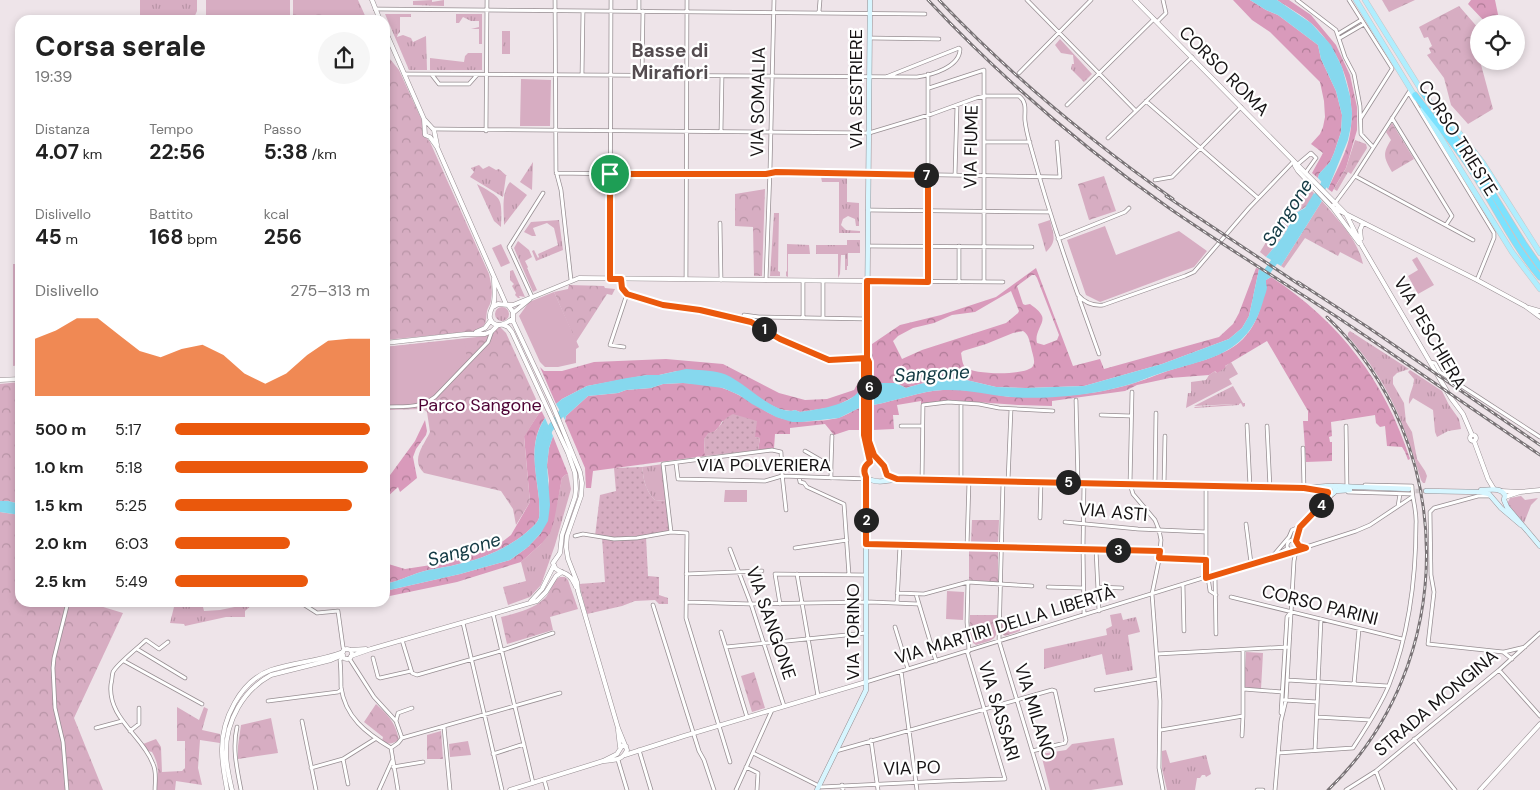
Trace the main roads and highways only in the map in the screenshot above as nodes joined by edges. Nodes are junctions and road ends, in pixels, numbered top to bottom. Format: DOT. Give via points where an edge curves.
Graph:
graph roads {
  1 [pos="870,0"];
  2 [pos="1356,0"];
  3 [pos="1365,0"];
  4 [pos="1421,90"];
  5 [pos="1411,92"];
  6 [pos="1522,246"];
  7 [pos="1540,253"];
  8 [pos="1540,267"];
  9 [pos="1540,277"];
  10 [pos="1539,289"];
  11 [pos="866,427"];
  12 [pos="870,462"];
  13 [pos="879,462"];
  14 [pos="885,473"];
  15 [pos="868,479"];
  16 [pos="897,479"];
  17 [pos="880,480"];
  18 [pos="1426,490"];
  19 [pos="1411,492"];
  20 [pos="1491,493"];
  21 [pos="1505,499"];
  22 [pos="1496,501"];
  23 [pos="1521,525"];
  24 [pos="1540,546"];
  25 [pos="818,788"];
  1 -- 11 [label="main road, VIA SESTRIERE"];
  2 -- 5 [label="main road, CORSO TRIESTE"];
  3 -- 4 [label="main road, CORSO TRIESTE"];
  4 -- 6 [label="highway" via="1477,168"];
  4 -- 7 [label="main road, CORSO TRIESTE" via="1482,163"];
  5 -- 6 [label="highway" via="1444,132"];
  5 -- 10 [label="main road, CORSO TRIESTE"];
  6 -- 8 [label="highway"];
  6 -- 9 [label="highway"];
  11 -- 12 [label="main road" via="865,442"];
  11 -- 13 [label="main road" via="871,449"];
  12 -- 13 [label="main road"];
  12 -- 15 [label="main road" via="865,468"];
  13 -- 14 [label="main road"];
  14 -- 16 [label="main road"];
  14 -- 17 [label="main road"];
  15 -- 17 [label="main road"];
  15 -- 25 [label="main road, VIA TORINO" via="865,694"];
  16 -- 17 [label="main road"];
  16 -- 19 [label="main road" via="1331,490 1347,487"];
  18 -- 20 [label="main road"];
  20 -- 21 [label="main road" via="1501,491"];
  20 -- 22 [label="main road"];
  21 -- 22 [label="main road"];
  21 -- 23 [label="main road"];
  22 -- 23 [label="main road"];
  23 -- 24 [label="main road"];
}
